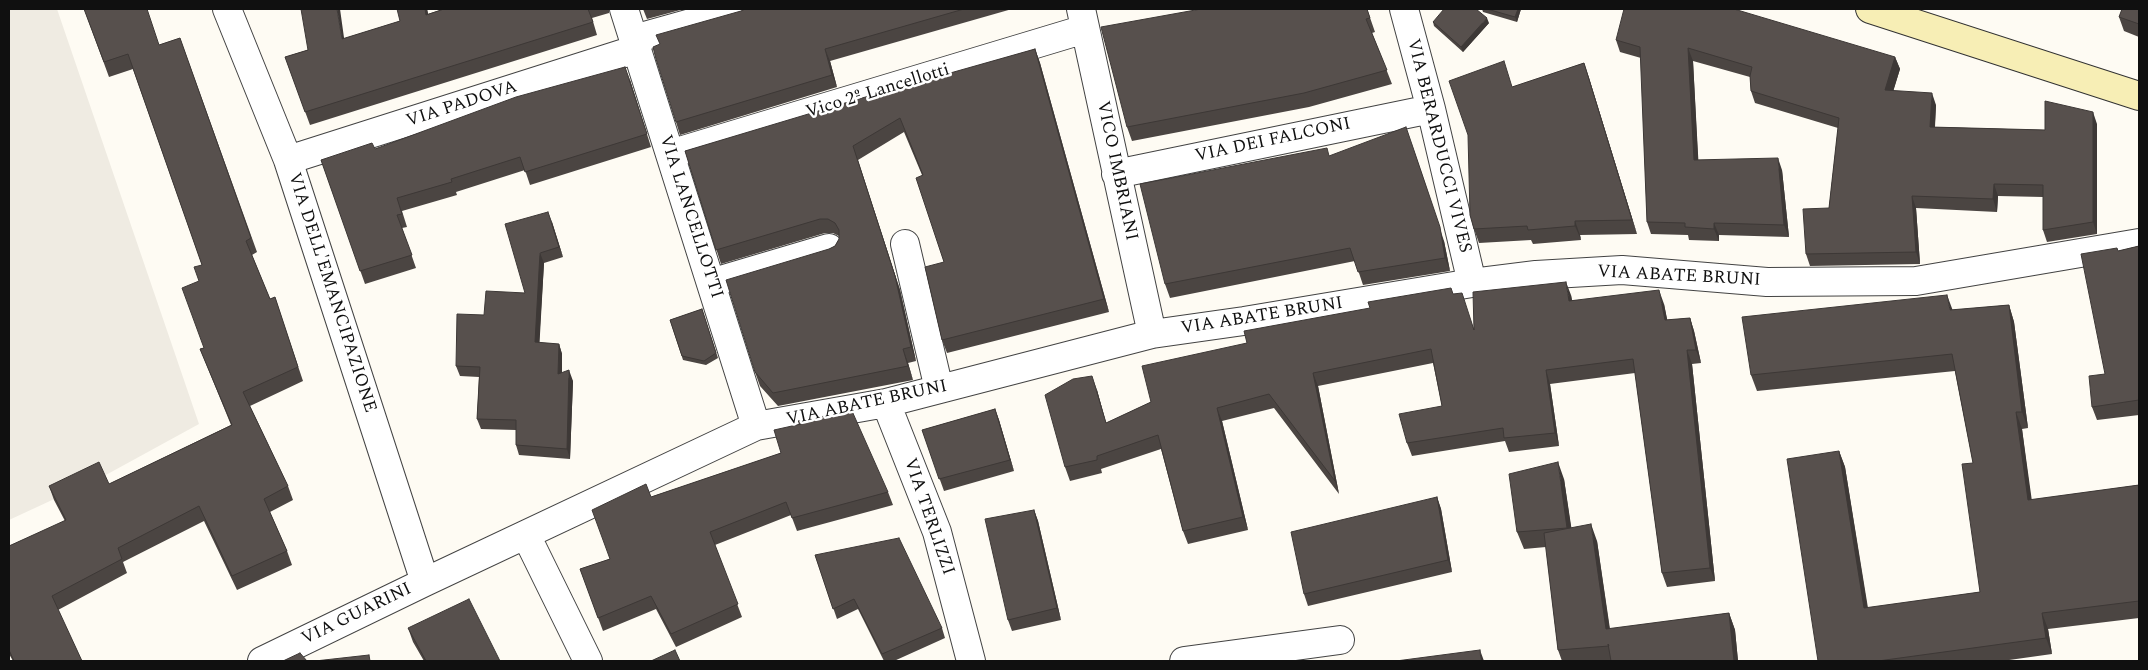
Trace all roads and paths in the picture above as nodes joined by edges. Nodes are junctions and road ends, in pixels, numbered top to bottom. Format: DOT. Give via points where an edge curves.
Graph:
graph roads {
  1 [pos="227,9"];
  2 [pos="624,9"];
  3 [pos="741,9"];
  4 [pos="1404,9"];
  5 [pos="1870,9"];
  6 [pos="1083,19"];
  7 [pos="635,44"];
  8 [pos="2139,96"];
  9 [pos="1431,109"];
  10 [pos="670,154"];
  11 [pos="288,160"];
  12 [pos="1116,174"];
  13 [pos="2139,243"];
  14 [pos="905,244"];
  15 [pos="829,248"];
  16 [pos="712,283"];
  17 [pos="1472,283"];
  18 [pos="1152,334"];
  19 [pos="939,389"];
  20 [pos="886,403"];
  21 [pos="756,426"];
  22 [pos="526,535"];
  23 [pos="425,582"];
  24 [pos="1340,640"];
  25 [pos="262,661"];
  26 [pos="588,661"];
  27 [pos="972,661"];
  28 [pos="1184,661"];
  1 -- 11 [label="street, VIA DELL'EMANCIPAZIONE"];
  2 -- 7 [label="street, VIA LANCELLOTTI"];
  3 -- 7 [label="street, VIA PADOVA"];
  4 -- 9 [label="street, VIA BERARDUCCI VIVES"];
  5 -- 8 [label="street"];
  6 -- 10 [label="street, Vico 2º Lancellotti" via="851,100"];
  6 -- 12 [label="street, VICO IMBRIANI"];
  7 -- 10 [label="street, VIA LANCELLOTTI"];
  7 -- 11 [label="street, VIA PADOVA"];
  9 -- 12 [label="street, VIA DEI FALCONI"];
  9 -- 17 [label="street, VIA BERARDUCCI VIVES"];
  10 -- 16 [label="street, VIA LANCELLOTTI"];
  11 -- 23 [label="street, VIA DELL'EMANCIPAZIONE"];
  12 -- 18 [label="street, VICO IMBRIANI"];
  13 -- 17 [label="street, VIA ABATE BRUNI" via="1916,281 1767,282 1622,270"];
  14 -- 19 [label="street"];
  15 -- 16 [label="street"];
  16 -- 21 [label="street, VIA LANCELLOTTI"];
  17 -- 18 [label="street, VIA ABATE BRUNI"];
  18 -- 19 [label="street, VIA ABATE BRUNI"];
  19 -- 20 [label="street, VIA ABATE BRUNI"];
  20 -- 21 [label="street, VIA ABATE BRUNI"];
  20 -- 27 [label="street, VIA TERLIZZI" via="937,532"];
  21 -- 22 [label="street, VIA ABATE BRUNI"];
  22 -- 23 [label="street, VIA ABATE BRUNI"];
  22 -- 26 [label="street"];
  23 -- 25 [label="street, VIA GUARINI"];
  24 -- 28 [label="street"];
}
